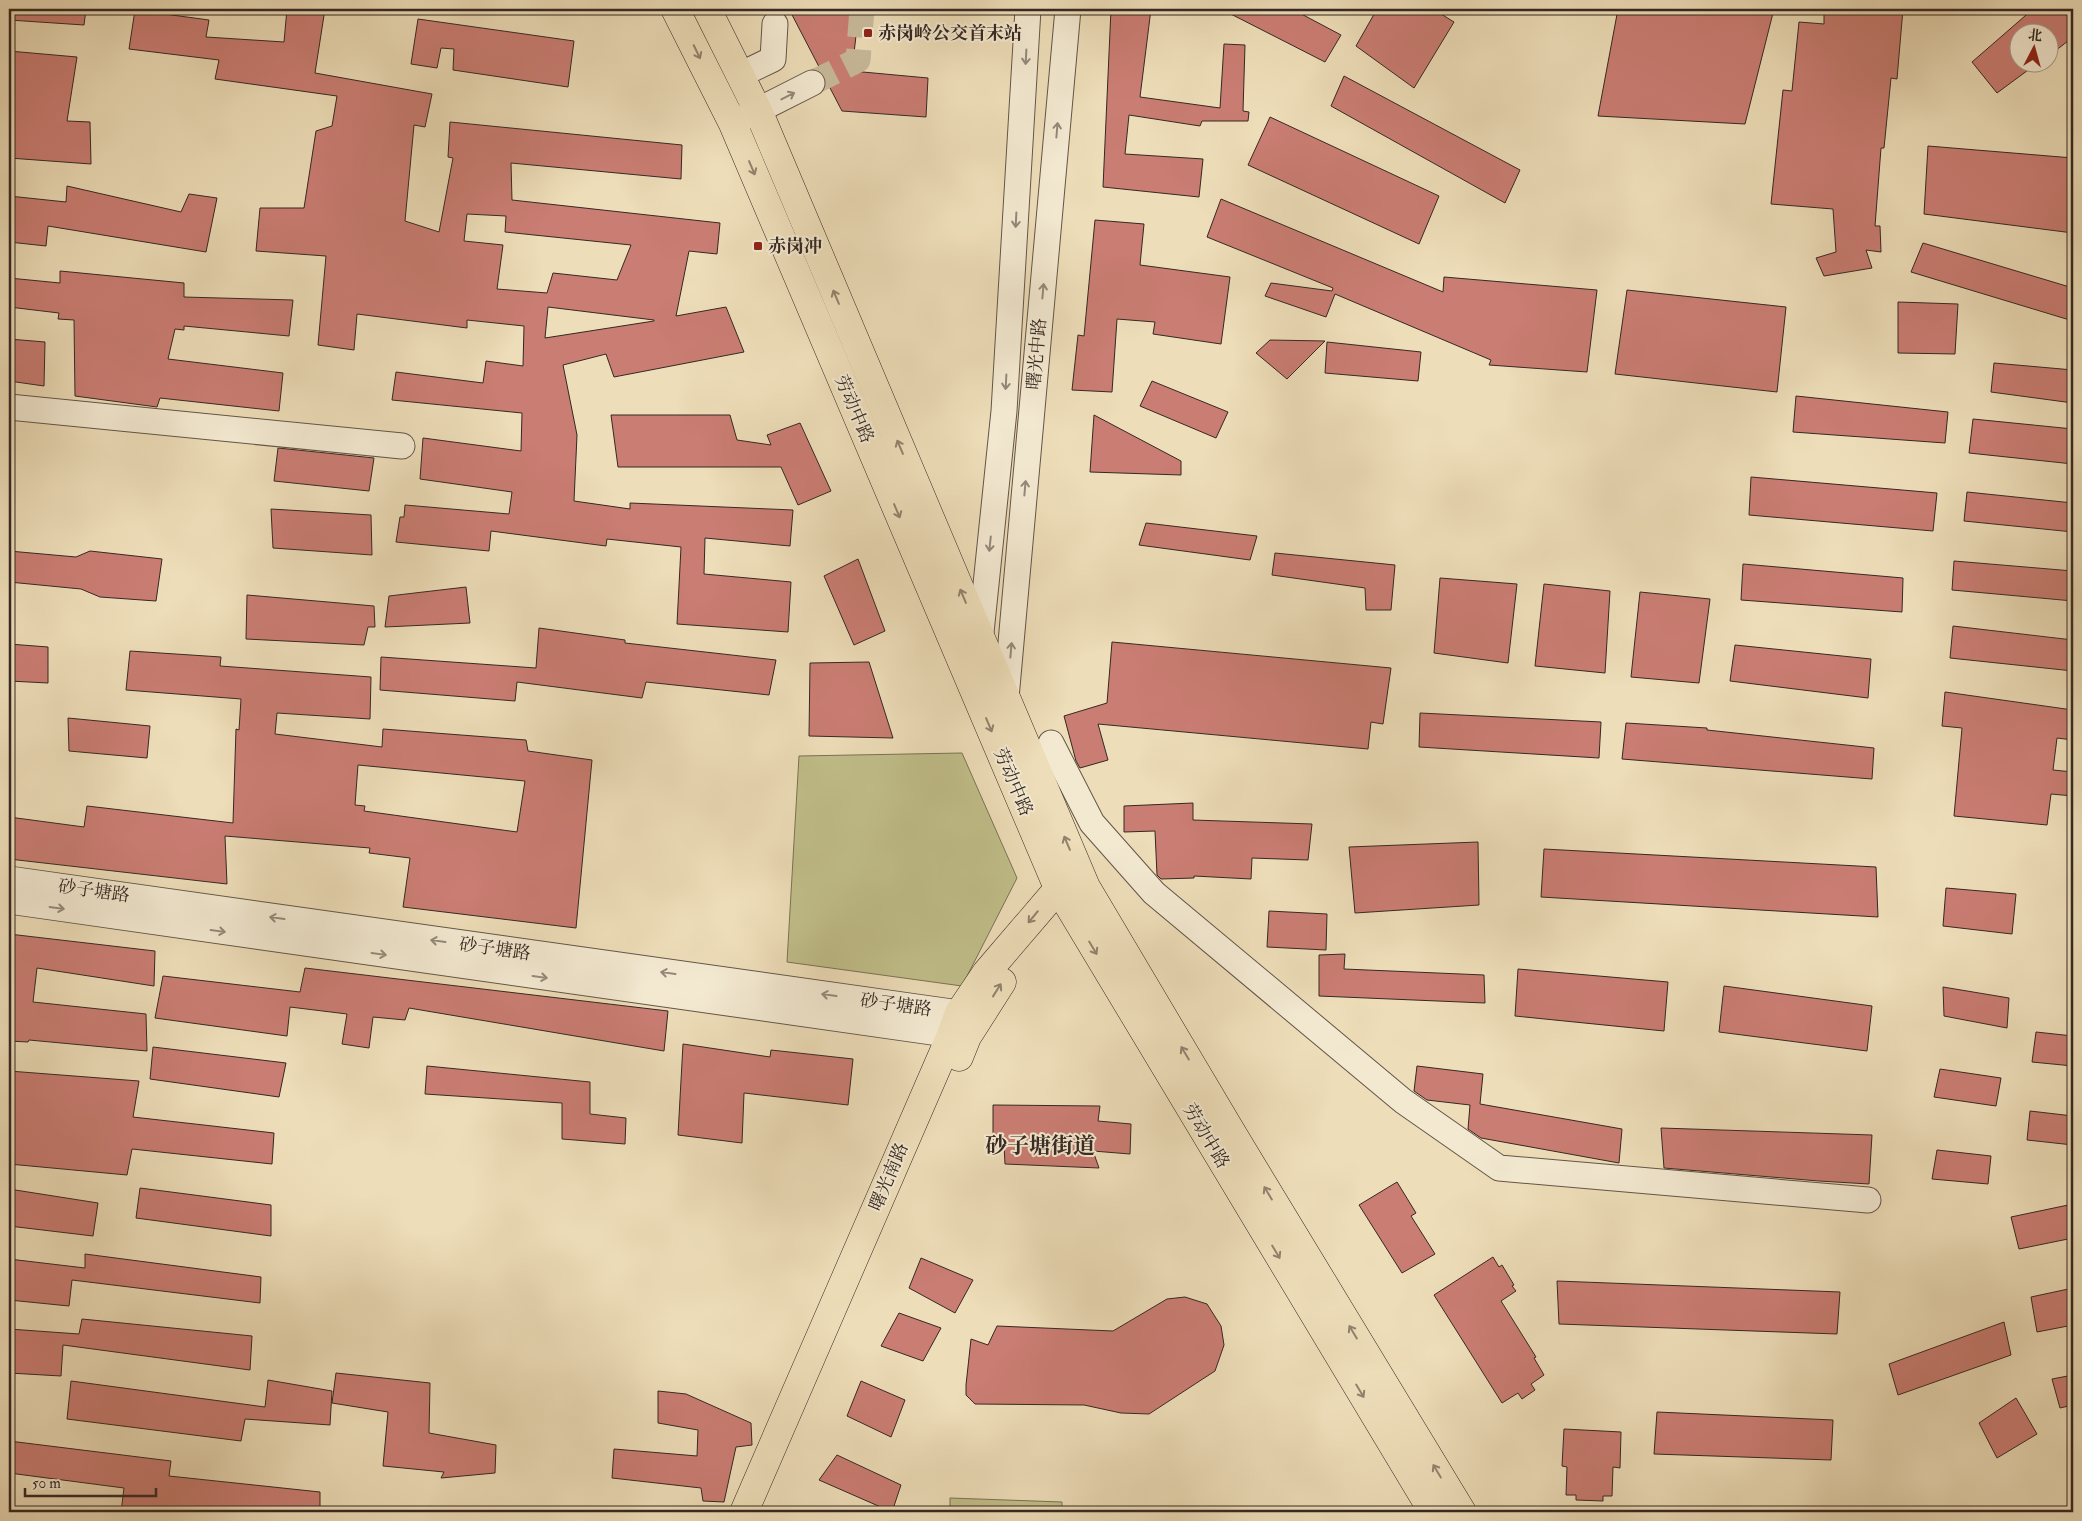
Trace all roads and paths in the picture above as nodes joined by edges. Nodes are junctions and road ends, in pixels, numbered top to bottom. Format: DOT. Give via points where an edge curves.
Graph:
graph roads {
  1 [pos="675,9"];
  2 [pos="707,9"];
  3 [pos="1028,9"];
  4 [pos="1068,9"];
  5 [pos="775,24"];
  6 [pos="740,75"];
  7 [pos="812,83"];
  8 [pos="758,111"];
  9 [pos="733,124"];
  10 [pos="9,407"];
  11 [pos="402,446"];
  12 [pos="980,638"];
  13 [pos="973,690"];
  14 [pos="1006,698"];
  15 [pos="1051,743"];
  16 [pos="9,879"];
  17 [pos="1072,887"];
  18 [pos="9,901"];
  19 [pos="965,1025"];
  20 [pos="1868,1200"];
  21 [pos="744,1512"];
  22 [pos="761,1512"];
  23 [pos="1433,1512"];
  24 [pos="1462,1512"];
  1 -- 9 [label="main road, 劳动中路, one-way"];
  2 -- 6 [label="main road, 劳动中路"];
  3 -- 12 [label="street, 曙光中路, one-way" via="1004,411"];
  14 -- 4 [label="street, 曙光中路, one-way"];
  5 -- 6 [label="street" via="773,58"];
  6 -- 8 [label="main road, 劳动中路"];
  8 -- 7 [label="street, one-way"];
  8 -- 9 [label="street"];
  12 -- 8 [label="main road, 劳动中路, one-way"];
  9 -- 13 [label="main road, 劳动中路, one-way"];
  10 -- 11 [label="street"];
  12 -- 13 [label="street, 曙光中路"];
  12 -- 14 [label="main road, 劳动中路"];
  13 -- 17 [label="main road, 劳动中路, one-way"];
  17 -- 14 [label="main road, 劳动中路, one-way"];
  15 -- 20 [label="street" via="1092,823 1154,892 1404,1101 1499,1168"];
  19 -- 16 [label="street, 砂子塘路, one-way"];
  17 -- 19 [label="main road, 曙光南路" via="986,973"];
  17 -- 23 [label="main road, 劳动中路, one-way"];
  24 -- 17 [label="main road, 劳动中路, one-way" via="1232,1133"];
  18 -- 19 [label="street, 砂子塘路, one-way"];
  19 -- 21 [label="main road, 曙光南路"];
  19 -- 22 [label="main road, 曙光南路"];
}
